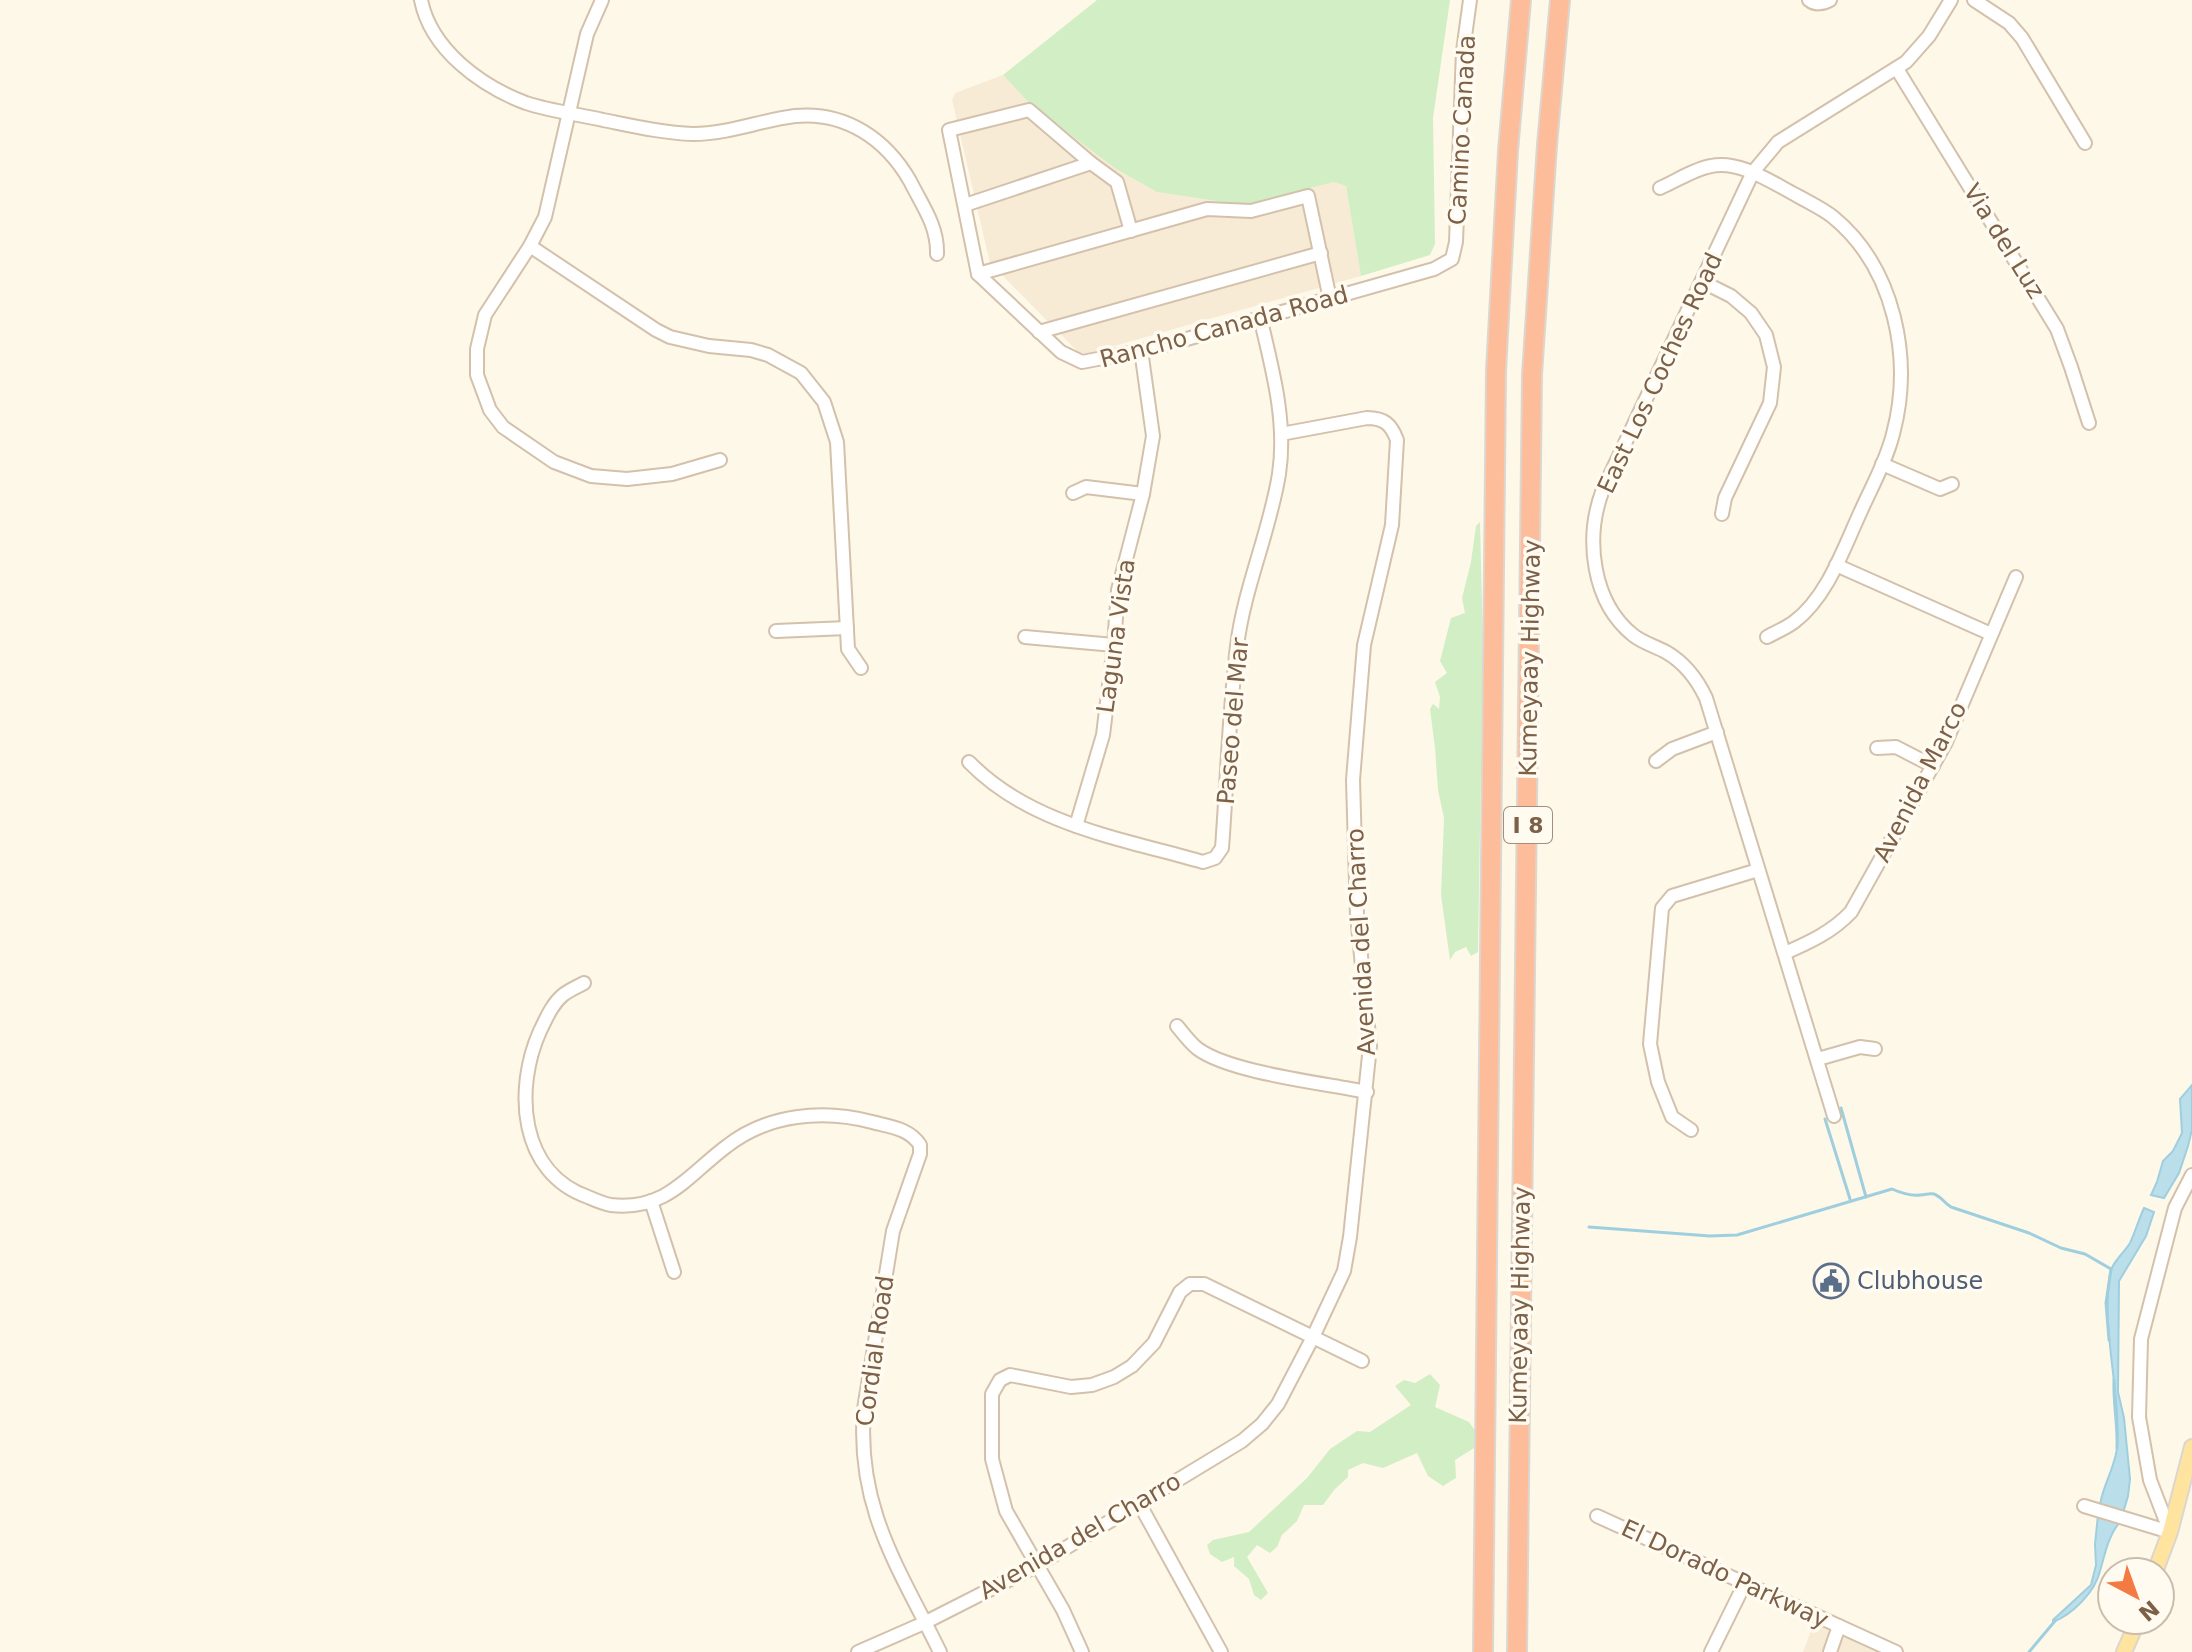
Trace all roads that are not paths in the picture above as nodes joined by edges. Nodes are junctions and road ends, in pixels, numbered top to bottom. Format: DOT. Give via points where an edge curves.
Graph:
graph roads {
  1 [pos="421,0"];
  2 [pos="602,0"];
  3 [pos="1470,0"];
  4 [pos="1521,0"];
  5 [pos="1560,0"];
  6 [pos="1809,0"];
  7 [pos="1830,0"];
  8 [pos="1951,0"];
  9 [pos="1974,0"];
  10 [pos="1897,69"];
  11 [pos="568,112"];
  12 [pos="2085,143"];
  13 [pos="1091,163"];
  14 [pos="1753,172"];
  15 [pos="1660,188"];
  16 [pos="965,205"];
  17 [pos="1131,231"];
  18 [pos="530,246"];
  19 [pos="1321,253"];
  20 [pos="937,254"];
  21 [pos="1452,259"];
  22 [pos="978,274"];
  23 [pos="1703,282"];
  24 [pos="1330,299"];
  25 [pos="1260,317"];
  26 [pos="1039,332"];
  27 [pos="1141,350"];
  28 [pos="2089,423"];
  29 [pos="1281,434"];
  30 [pos="720,460"];
  31 [pos="1882,464"];
  32 [pos="1952,484"];
  33 [pos="1073,493"];
  34 [pos="1143,494"];
  35 [pos="1722,514"];
  36 [pos="1836,565"];
  37 [pos="2016,577"];
  38 [pos="847,628"];
  39 [pos="776,631"];
  40 [pos="1991,634"];
  41 [pos="1025,637"];
  42 [pos="1767,637"];
  43 [pos="1114,645"];
  44 [pos="861,668"];
  45 [pos="1717,732"];
  46 [pos="1877,748"];
  47 [pos="1656,761"];
  48 [pos="969,762"];
  49 [pos="1933,766"];
  50 [pos="1076,826"];
  51 [pos="1758,870"];
  52 [pos="1785,953"];
  53 [pos="584,983"];
  54 [pos="1177,1026"];
  55 [pos="1875,1049"];
  56 [pos="1818,1059"];
  57 [pos="1367,1092"];
  58 [pos="1834,1116"];
  59 [pos="1691,1130"];
  60 [pos="2192,1175"];
  61 [pos="651,1201"];
  62 [pos="674,1272"];
  63 [pos="1313,1337"];
  64 [pos="1362,1361"];
  65 [pos="2192,1447"];
  66 [pos="1139,1503"];
  67 [pos="2084,1506"];
  68 [pos="1597,1516"];
  69 [pos="2170,1532"];
  70 [pos="2161,1556"];
  71 [pos="1036,1566"];
  72 [pos="1745,1583"];
  73 [pos="924,1623"];
  74 [pos="1839,1626"];
  75 [pos="858,1652"];
  76 [pos="940,1652"];
  77 [pos="1082,1652"];
  78 [pos="1221,1652"];
  79 [pos="1483,1652"];
  80 [pos="1517,1652"];
  81 [pos="1711,1652"];
  82 [pos="1830,1652"];
  83 [pos="1896,1652"];
  1 -- 11 [label="street" via="439,40 474,75 519,100"];
  2 -- 11 [label="street" via="587,34"];
  3 -- 21 [label="street, Camino Canada"];
  4 -- 79 [label="highway, Kumeyaay Highway / I 8" via="1496,371"];
  5 -- 80 [label="highway, Kumeyaay Highway / I 8" via="1532,375"];
  6 -- 7 [label="street"];
  8 -- 10 [label="street, East Los Coches Road" via="1922,46"];
  9 -- 12 [label="street" via="2022,38"];
  10 -- 14 [label="street, East Los Coches Road" via="1778,142"];
  10 -- 28 [label="street, Via del Luz" via="2057,329"];
  11 -- 18 [label="street" via="545,217"];
  11 -- 20 [label="street" via="681,133 732,131 794,117 844,122 877,140 898,162 935,229"];
  13 -- 16 [label="street"];
  13 -- 16 [label="street" via="1029,110 949,130"];
  13 -- 17 [label="street" via="1117,182"];
  14 -- 15 [label="street" via="1712,165"];
  14 -- 23 [label="street, East Los Coches Road"];
  14 -- 31 [label="street" via="1830,215 1863,250 1886,290 1896,320 1900,383"];
  16 -- 22 [label="street"];
  17 -- 19 [label="street" via="1207,209 1251,211 1308,196"];
  17 -- 22 [label="street"];
  18 -- 30 [label="street" via="489,306 479,336 477,375 490,410 503,427 554,462 591,476 672,474"];
  18 -- 38 [label="street" via="670,337 751,350 801,373 824,402 837,442"];
  19 -- 24 [label="street"];
  19 -- 26 [label="street"];
  21 -- 24 [label="street, Rancho Canada Road"];
  22 -- 26 [label="street, Rancho Canada Road"];
  23 -- 35 [label="street" via="1751,313 1766,335 1774,367 1770,403"];
  23 -- 45 [label="street, East Los Coches Road" via="1602,492 1594,539 1600,586 1609,608 1632,634 1676,658 1690,672"];
  24 -- 25 [label="street, Rancho Canada Road"];
  25 -- 27 [label="street, Rancho Canada Road"];
  25 -- 29 [label="street, Paseo del Mar"];
  26 -- 27 [label="street, Rancho Canada Road" via="1082,362"];
  27 -- 34 [label="street, Laguna Vista" via="1153,436"];
  29 -- 50 [label="street, Paseo del Mar" via="1279,474 1237,645 1222,848 1203,862"];
  29 -- 57 [label="street, Avenida del Charro" via="1378,418 1397,440 1392,525 1364,645 1353,780 1357,916 1370,1046"];
  31 -- 32 [label="street" via="1940,489"];
  31 -- 36 [label="street"];
  33 -- 34 [label="street" via="1086,487"];
  34 -- 43 [label="street, Laguna Vista" via="1118,590"];
  36 -- 40 [label="street"];
  36 -- 42 [label="street" via="1810,606"];
  37 -- 40 [label="street, Avenida Marco"];
  38 -- 39 [label="street"];
  38 -- 44 [label="street" via="848,649"];
  40 -- 49 [label="street, Avenida Marco"];
  41 -- 43 [label="street"];
  43 -- 50 [label="street, Laguna Vista" via="1103,735"];
  45 -- 47 [label="street"];
  45 -- 51 [label="street, East Los Coches Road"];
  46 -- 49 [label="street" via="1896,747"];
  48 -- 50 [label="street, Paseo del Mar" via="1026,805"];
  49 -- 52 [label="street, Avenida Marco" via="1851,912 1822,937"];
  51 -- 52 [label="street, East Los Coches Road"];
  51 -- 59 [label="street" via="1672,896 1662,908 1650,1044 1672,1117"];
  52 -- 56 [label="street, East Los Coches Road"];
  53 -- 61 [label="street" via="562,995 536,1040 525,1111 531,1143 559,1182 574,1193 610,1205"];
  54 -- 57 [label="street" via="1197,1048 1221,1061"];
  55 -- 56 [label="street" via="1860,1047"];
  56 -- 58 [label="street, East Los Coches Road"];
  57 -- 63 [label="street, Avenida del Charro" via="1344,1271"];
  60 -- 69 [label="street" via="2175,1208 2141,1339 2139,1417 2150,1480"];
  61 -- 62 [label="street"];
  61 -- 73 [label="street, Cordial Road" via="679,1188 743,1135 802,1116 852,1117 915,1137 920,1154 893,1231 862,1435 869,1497 880,1533"];
  63 -- 64 [label="street"];
  63 -- 66 [label="street, Avenida del Charro" via="1262,1424"];
  63 -- 71 [label="street" via="1204,1284 1190,1284 1180,1292 1154,1343 1114,1377 1071,1387 1010,1375 1000,1380 992,1394 992,1459 1006,1511"];
  65 -- 69 [label="main road"];
  66 -- 71 [label="street, Avenida del Charro"];
  66 -- 78 [label="street"];
  67 -- 69 [label="street"];
  68 -- 72 [label="street, El Dorado Parkway"];
  69 -- 70 [label="main road"];
  71 -- 73 [label="street, Avenida del Charro"];
  71 -- 77 [label="street"];
  72 -- 74 [label="street, El Dorado Parkway"];
  72 -- 81 [label="street"];
  73 -- 75 [label="street, Avenida del Charro"];
  73 -- 76 [label="street, Cordial Road"];
  74 -- 82 [label="street"];
  74 -- 83 [label="street, El Dorado Parkway"];
}
